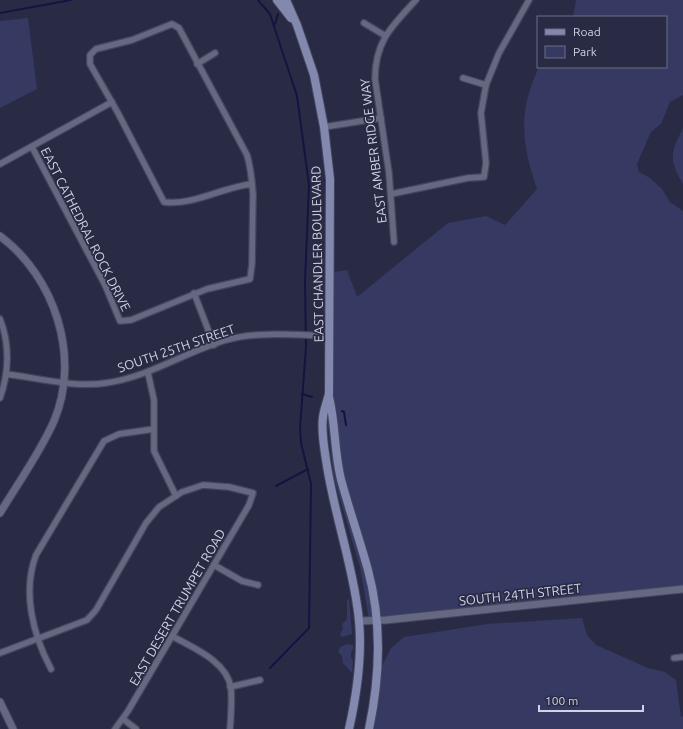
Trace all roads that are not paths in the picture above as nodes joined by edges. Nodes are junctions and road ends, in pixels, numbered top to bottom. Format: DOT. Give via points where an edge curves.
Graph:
graph roads {
  1 [pos="277,0"];
  2 [pos="286,0"];
  3 [pos="292,0"];
  4 [pos="416,0"];
  5 [pos="529,0"];
  6 [pos="364,23"];
  7 [pos="297,25"];
  8 [pos="384,35"];
  9 [pos="215,53"];
  10 [pos="197,64"];
  11 [pos="462,78"];
  12 [pos="486,85"];
  13 [pos="112,102"];
  14 [pos="381,118"];
  15 [pos="324,127"];
  16 [pos="32,147"];
  17 [pos="0,164"];
  18 [pos="252,184"];
  19 [pos="391,194"];
  20 [pos="0,236"];
  21 [pos="394,242"];
  22 [pos="194,293"];
  23 [pos="0,319"];
  24 [pos="330,336"];
  25 [pos="214,345"];
  26 [pos="148,373"];
  27 [pos="6,374"];
  28 [pos="63,382"];
  29 [pos="329,394"];
  30 [pos="0,398"];
  31 [pos="154,429"];
  32 [pos="176,496"];
  33 [pos="0,513"];
  34 [pos="214,565"];
  35 [pos="258,585"];
  36 [pos="683,589"];
  37 [pos="376,620"];
  38 [pos="359,621"];
  39 [pos="172,636"];
  40 [pos="38,640"];
  41 [pos="0,653"];
  42 [pos="683,657"];
  43 [pos="674,658"];
  44 [pos="51,669"];
  45 [pos="260,680"];
  46 [pos="230,687"];
  47 [pos="0,702"];
  48 [pos="123,719"];
  49 [pos="13,729"];
  50 [pos="115,729"];
  51 [pos="136,729"];
  52 [pos="230,729"];
  53 [pos="349,729"];
  54 [pos="369,729"];
  1 -- 7 [label="main road"];
  2 -- 7 [label="main road, EAST CHANDLER BOULEVARD"];
  3 -- 7 [label="main road"];
  4 -- 8 [label="street, EAST AMBER RIDGE WAY"];
  5 -- 12 [label="street" via="499,53"];
  6 -- 8 [label="street"];
  7 -- 15 [label="main road, EAST CHANDLER BOULEVARD" via="314,75"];
  8 -- 14 [label="street, EAST AMBER RIDGE WAY" via="375,67"];
  9 -- 10 [label="street"];
  10 -- 13 [label="street" via="179,28 172,24 132,40 96,49 90,56 90,64"];
  10 -- 18 [label="street" via="247,155"];
  11 -- 12 [label="street"];
  12 -- 19 [label="street" via="481,113 486,163 484,177"];
  13 -- 16 [label="street"];
  13 -- 18 [label="street" via="164,202 175,204"];
  14 -- 15 [label="street"];
  14 -- 19 [label="street, EAST AMBER RIDGE WAY"];
  15 -- 24 [label="main road, EAST CHANDLER BOULEVARD" via="330,179"];
  16 -- 17 [label="street"];
  16 -- 22 [label="street, EAST CATHEDRAL ROCK DRIVE" via="98,272 120,320 131,320"];
  18 -- 22 [label="street" via="250,279"];
  19 -- 21 [label="street, EAST AMBER RIDGE WAY"];
  20 -- 28 [label="street" via="29,264 52,303 63,340"];
  22 -- 25 [label="street"];
  23 -- 27 [label="street" via="7,344"];
  24 -- 25 [label="street, SOUTH 25TH STREET" via="242,336"];
  24 -- 29 [label="main road, EAST CHANDLER BOULEVARD"];
  25 -- 26 [label="street, SOUTH 25TH STREET"];
  26 -- 28 [label="street, SOUTH 25TH STREET" via="106,384"];
  26 -- 31 [label="street" via="154,400"];
  27 -- 28 [label="street, SOUTH 25TH STREET"];
  27 -- 30 [label="street"];
  28 -- 33 [label="street" via="54,421"];
  29 -- 37 [label="main road, EAST CHANDLER BOULEVARD" via="335,419 338,463 368,571"];
  29 -- 38 [label="main road, EAST CHANDLER BOULEVARD" via="323,418 324,446 329,483 352,575"];
  31 -- 32 [label="street" via="156,457"];
  31 -- 40 [label="street" via="119,434 104,441 44,540 31,572 30,607"];
  32 -- 34 [label="street, EAST DESERT TRUMPET ROAD" via="203,485 229,487 253,493 249,505"];
  32 -- 40 [label="street" via="159,507 149,519 91,616 82,623"];
  34 -- 35 [label="street" via="242,581"];
  34 -- 39 [label="street, EAST DESERT TRUMPET ROAD"];
  36 -- 37 [label="street, SOUTH 24TH STREET"];
  37 -- 38 [label="street, SOUTH 24TH STREET"];
  37 -- 54 [label="main road, EAST CHANDLER BOULEVARD" via="377,678"];
  38 -- 53 [label="main road, EAST CHANDLER BOULEVARD" via="357,688"];
  39 -- 46 [label="street" via="211,659 223,673"];
  39 -- 48 [label="street, EAST DESERT TRUMPET ROAD"];
  40 -- 41 [label="street"];
  40 -- 44 [label="street"];
  42 -- 43 [label="street"];
  45 -- 46 [label="street"];
  46 -- 52 [label="street"];
  47 -- 49 [label="street"];
  48 -- 50 [label="street, EAST DESERT TRUMPET ROAD"];
  48 -- 51 [label="street"];
}
